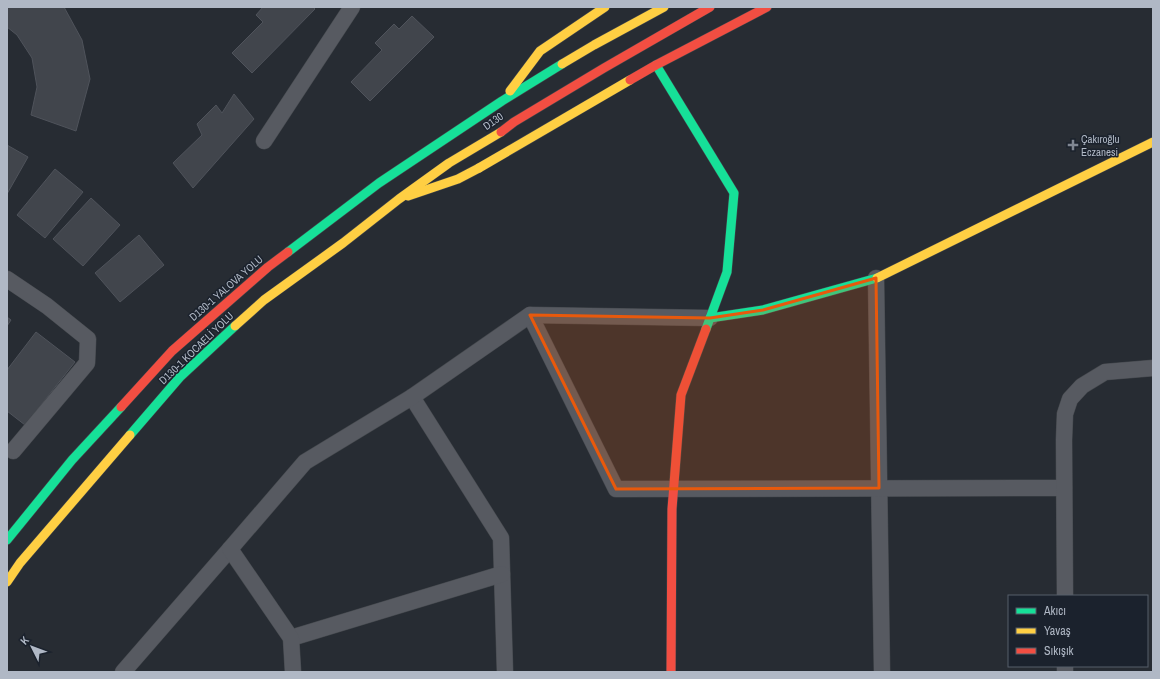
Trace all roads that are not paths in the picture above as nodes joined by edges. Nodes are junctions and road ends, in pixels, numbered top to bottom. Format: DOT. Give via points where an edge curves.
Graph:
graph roads {
  1 [pos="352,7"];
  2 [pos="605,7"];
  3 [pos="664,7"];
  4 [pos="710,7"];
  5 [pos="768,7"];
  6 [pos="656,65"];
  7 [pos="502,101"];
  8 [pos="264,141"];
  9 [pos="1153,142"];
  10 [pos="399,199"];
  11 [pos="876,278"];
  12 [pos="7,279"];
  13 [pos="530,314"];
  14 [pos="710,318"];
  15 [pos="1153,368"];
  16 [pos="412,397"];
  17 [pos="9,452"];
  18 [pos="879,488"];
  19 [pos="1064,488"];
  20 [pos="674,490"];
  21 [pos="7,540"];
  22 [pos="230,549"];
  23 [pos="502,574"];
  24 [pos="7,582"];
  25 [pos="1065,595"];
  26 [pos="291,638"];
  27 [pos="123,672"];
  28 [pos="293,672"];
  29 [pos="505,672"];
  30 [pos="671,672"];
  31 [pos="882,672"];
  1 -- 8 [label="street"];
  2 -- 7 [label="main road" via="540,51"];
  3 -- 7 [label="main road, D130-1 YALOVA YOLU" via="594,45"];
  4 -- 10 [label="main road, D130" via="514,122 449,163"];
  5 -- 6 [label="main road"];
  6 -- 10 [label="main road" via="458,179"];
  6 -- 14 [label="main road" via="734,193 727,272"];
  7 -- 21 [label="main road, D130-1 YALOVA YOLU" via="379,183 274,262 184,340 72,460"];
  9 -- 11 [label="main road"];
  10 -- 24 [label="main road, D130-1 KOCAELİ YOLU" via="264,300 180,377 97,472"];
  11 -- 14 [label="main road" via="763,310"];
  11 -- 18 [label="street"];
  12 -- 17 [label="street" via="47,306 88,339 87,363"];
  13 -- 14 [label="street"];
  13 -- 16 [label="street"];
  13 -- 20 [label="street" via="616,489"];
  14 -- 20 [label="main road" via="681,395"];
  15 -- 19 [label="street" via="1105,372 1082,386 1070,399 1065,414"];
  16 -- 22 [label="street" via="305,462"];
  16 -- 23 [label="street" via="501,538"];
  18 -- 19 [label="street"];
  18 -- 20 [label="street"];
  18 -- 31 [label="street"];
  19 -- 25 [label="street"];
  20 -- 30 [label="main road"];
  22 -- 26 [label="street"];
  22 -- 27 [label="street"];
  23 -- 26 [label="street"];
  23 -- 29 [label="street"];
  26 -- 28 [label="street"];
}
